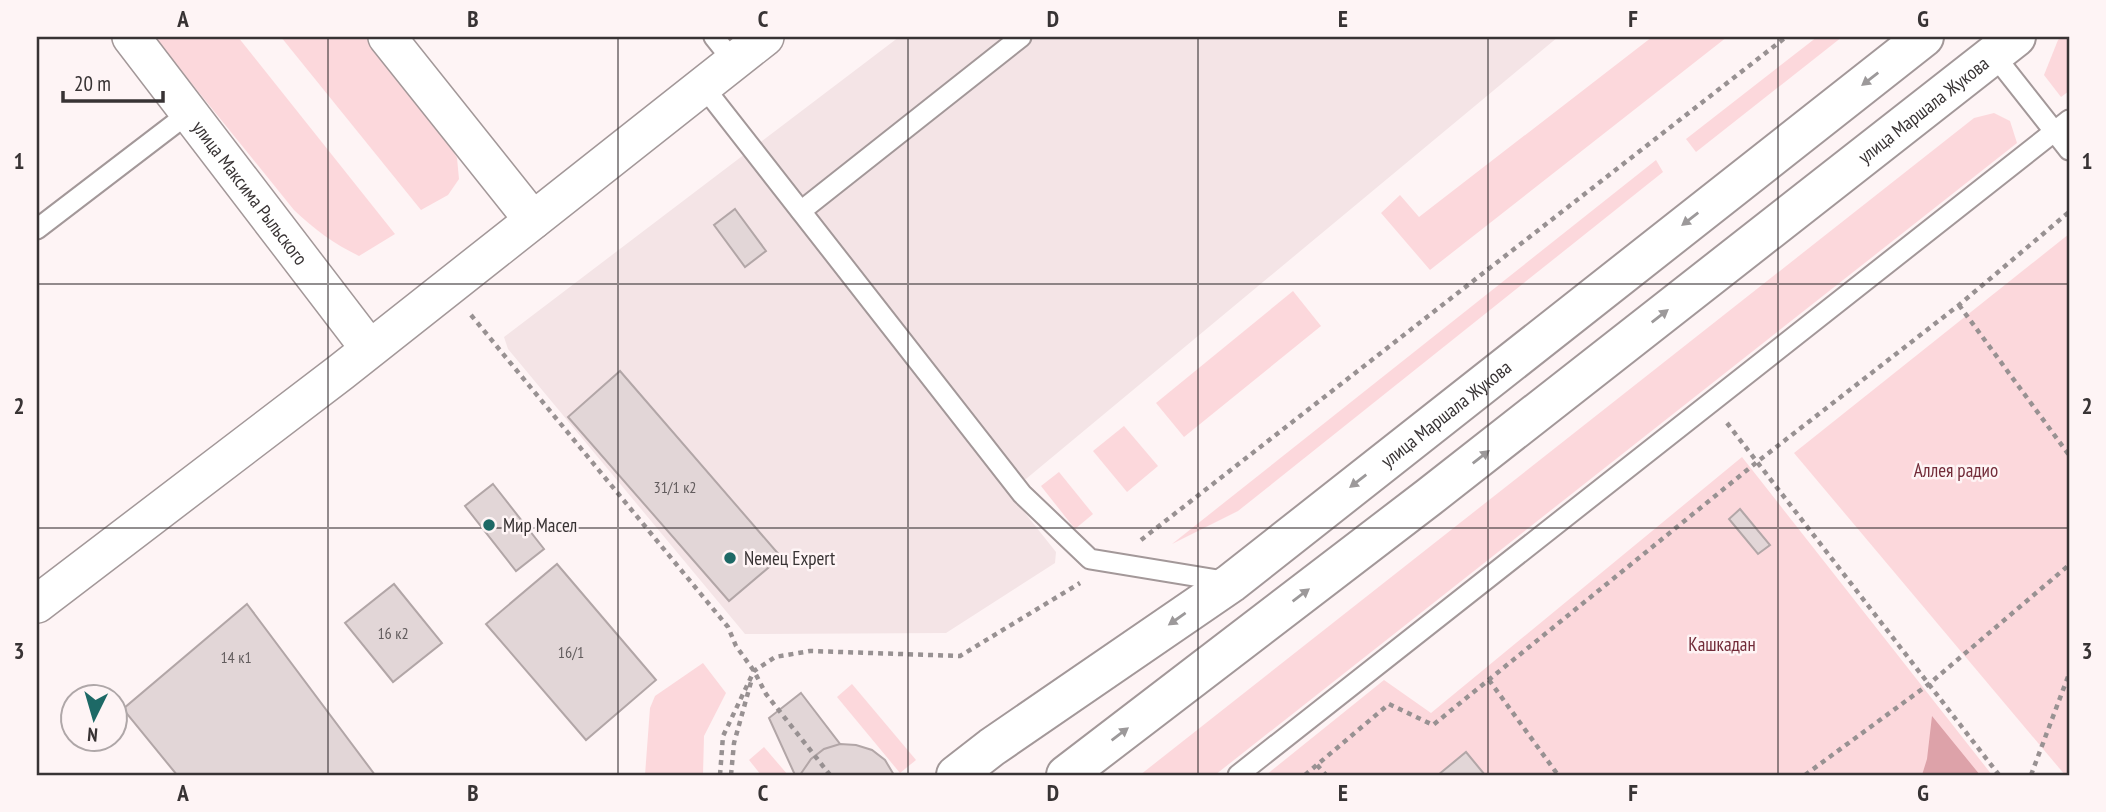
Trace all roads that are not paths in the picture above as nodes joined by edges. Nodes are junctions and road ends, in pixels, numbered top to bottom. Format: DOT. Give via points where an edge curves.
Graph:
graph roads {
  1 [pos="131,37"];
  2 [pos="387,37"];
  3 [pos="765,37"];
  4 [pos="1021,37"];
  5 [pos="1924,37"];
  6 [pos="2005,46"];
  7 [pos="724,49"];
  8 [pos="703,86"];
  9 [pos="190,111"];
  10 [pos="2062,125"];
  11 [pos="2069,150"];
  12 [pos="801,211"];
  13 [pos="533,220"];
  14 [pos="37,229"];
  15 [pos="369,348"];
  16 [pos="1231,583"];
  17 [pos="37,604"];
  18 [pos="956,775"];
  19 [pos="1066,775"];
  20 [pos="1238,775"];
  1 -- 9 [label="street, улица Максима Рыльского"];
  2 -- 13 [label="street"];
  3 -- 7 [label="street"];
  4 -- 12 [label="lane"];
  5 -- 16 [label="main road, улица Маршала Жукова, one-way"];
  6 -- 10 [label="lane"];
  19 -- 6 [label="main road, улица Маршала Жукова, one-way" via="1451,481"];
  7 -- 8 [label="street"];
  8 -- 12 [label="lane"];
  8 -- 13 [label="street"];
  9 -- 14 [label="lane"];
  9 -- 15 [label="street, улица Максима Рыльского"];
  10 -- 11 [label="lane"];
  10 -- 20 [label="lane"];
  12 -- 16 [label="lane" via="1022,494 1090,559"];
  13 -- 15 [label="street"];
  15 -- 17 [label="street"];
  16 -- 18 [label="main road, улица Маршала Жукова, one-way"];
}
